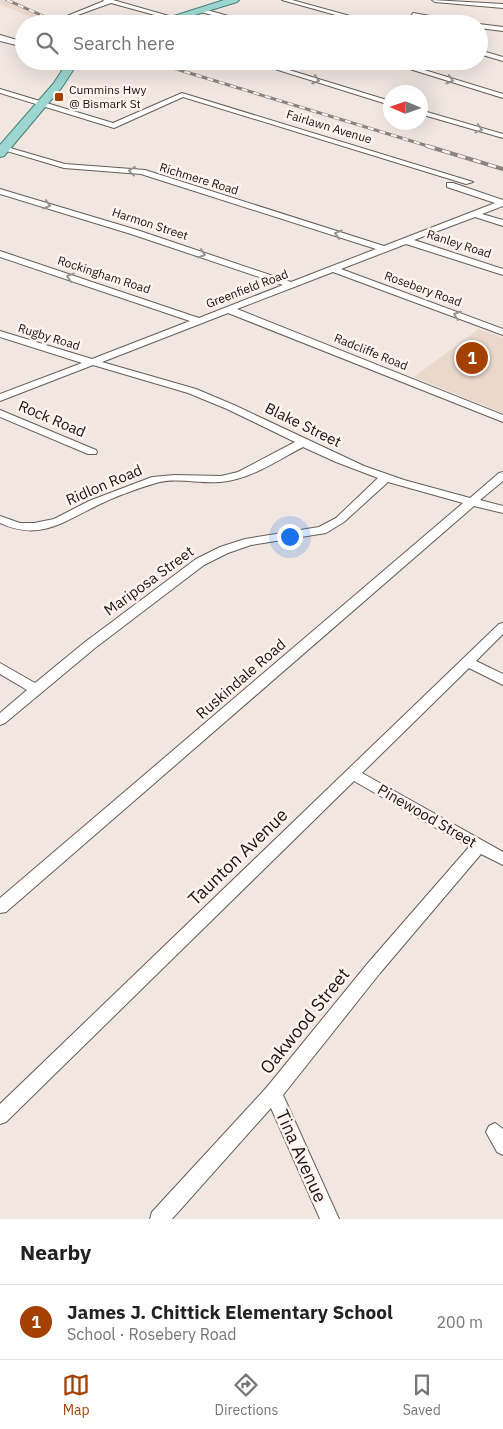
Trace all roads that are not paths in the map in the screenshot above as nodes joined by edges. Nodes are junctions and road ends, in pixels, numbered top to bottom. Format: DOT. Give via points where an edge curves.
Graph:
graph roads {
  1 [pos="234,0"];
  2 [pos="285,0"];
  3 [pos="435,0"];
  4 [pos="109,1"];
  5 [pos="503,6"];
  6 [pos="200,10"];
  7 [pos="73,15"];
  8 [pos="162,15"];
  9 [pos="183,15"];
  10 [pos="218,15"];
  11 [pos="342,15"];
  12 [pos="488,27"];
  13 [pos="503,29"];
  14 [pos="0,38"];
  15 [pos="15,42"];
  16 [pos="488,55"];
  17 [pos="503,59"];
  18 [pos="67,70"];
  19 [pos="282,70"];
  20 [pos="417,70"];
  21 [pos="0,91"];
  22 [pos="503,96"];
  23 [pos="383,101"];
  24 [pos="42,104"];
  25 [pos="428,114"];
  26 [pos="503,136"];
  27 [pos="1,150"];
  28 [pos="430,179"];
  29 [pos="469,182"];
  30 [pos="0,191"];
  31 [pos="503,203"];
  32 [pos="474,214"];
  33 [pos="503,223"];
  34 [pos="407,241"];
  35 [pos="384,249"];
  36 [pos="0,254"];
  37 [pos="334,269"];
  38 [pos="503,272"];
  39 [pos="292,285"];
  40 [pos="230,310"];
  41 [pos="199,321"];
  42 [pos="503,332"];
  43 [pos="0,334"];
  44 [pos="91,362"];
  45 [pos="0,398"];
  46 [pos="0,413"];
  47 [pos="503,418"];
  48 [pos="304,442"];
  49 [pos="92,452"];
  50 [pos="503,475"];
  51 [pos="386,477"];
  52 [pos="472,501"];
  53 [pos="503,510"];
  54 [pos="0,519"];
  55 [pos="503,627"];
  56 [pos="468,662"];
  57 [pos="0,668"];
  58 [pos="503,680"];
  59 [pos="36,690"];
  60 [pos="0,720"];
  61 [pos="351,772"];
  62 [pos="479,845"];
  63 [pos="503,859"];
  64 [pos="0,907"];
  65 [pos="273,1093"];
  66 [pos="0,1116"];
  67 [pos="159,1219"];
  68 [pos="330,1219"];
  1 -- 6 [label="main road"];
  2 -- 11 [label="street"];
  3 -- 5 [label="street"];
  4 -- 7 [label="street"];
  4 -- 8 [label="street"];
  6 -- 9 [label="main road"];
  6 -- 10 [label="street"];
  12 -- 13 [label="street"];
  14 -- 15 [label="street"];
  16 -- 17 [label="street"];
  18 -- 24 [label="main road"];
  19 -- 23 [label="street, one-way"];
  20 -- 22 [label="street, one-way"];
  21 -- 24 [label="street"];
  24 -- 27 [label="main road"];
  24 -- 29 [label="street, Fairlawn Avenue" via="114,126 182,95"];
  25 -- 26 [label="street, one-way"];
  35 -- 27 [label="street, Richmere Road, one-way" via="142,172 64,166"];
  28 -- 31 [label="street"];
  30 -- 39 [label="street, Harmon Street, one-way"];
  31 -- 32 [label="street, Greenfield Road"];
  32 -- 33 [label="street"];
  32 -- 34 [label="street, Greenfield Road"];
  34 -- 35 [label="street, Greenfield Road"];
  34 -- 38 [label="street, Ranley Road"];
  35 -- 37 [label="street, Greenfield Road"];
  41 -- 36 [label="street, Rockingham Road, one-way"];
  37 -- 39 [label="street, Greenfield Road"];
  42 -- 37 [label="street, Rosebery Road, one-way"];
  39 -- 40 [label="street, Greenfield Road"];
  40 -- 41 [label="street, Greenfield Road"];
  40 -- 47 [label="street, Radcliffe Road"];
  41 -- 44 [label="street, Greenfield Road"];
  43 -- 44 [label="street, Rugby Road"];
  44 -- 45 [label="street, Greenfield Road"];
  44 -- 48 [label="street, Blake Street" via="194,392"];
  46 -- 49 [label="street, Rock Road"];
  48 -- 51 [label="street, Blake Street"];
  48 -- 54 [label="street, Ridlon Road" via="242,474 221,479 156,480 101,500 58,522 18,527"];
  50 -- 52 [label="street, Ruskindale Road"];
  51 -- 52 [label="street, Blake Street"];
  51 -- 59 [label="street, Mariposa Street" via="340,520 322,530 249,542 200,562"];
  52 -- 53 [label="street, Blake Street"];
  52 -- 64 [label="street, Ruskindale Road"];
  55 -- 56 [label="street, Taunton Avenue"];
  56 -- 58 [label="street"];
  56 -- 61 [label="street, Taunton Avenue"];
  57 -- 59 [label="street"];
  59 -- 60 [label="street, Mariposa Street"];
  61 -- 62 [label="street, Pinewood Street"];
  61 -- 66 [label="street, Taunton Avenue"];
  62 -- 63 [label="street, Pinewood Street"];
  62 -- 65 [label="street, Oakwood Street"];
  65 -- 67 [label="street, Oakwood Street"];
  65 -- 68 [label="street, Tina Avenue"];
}
